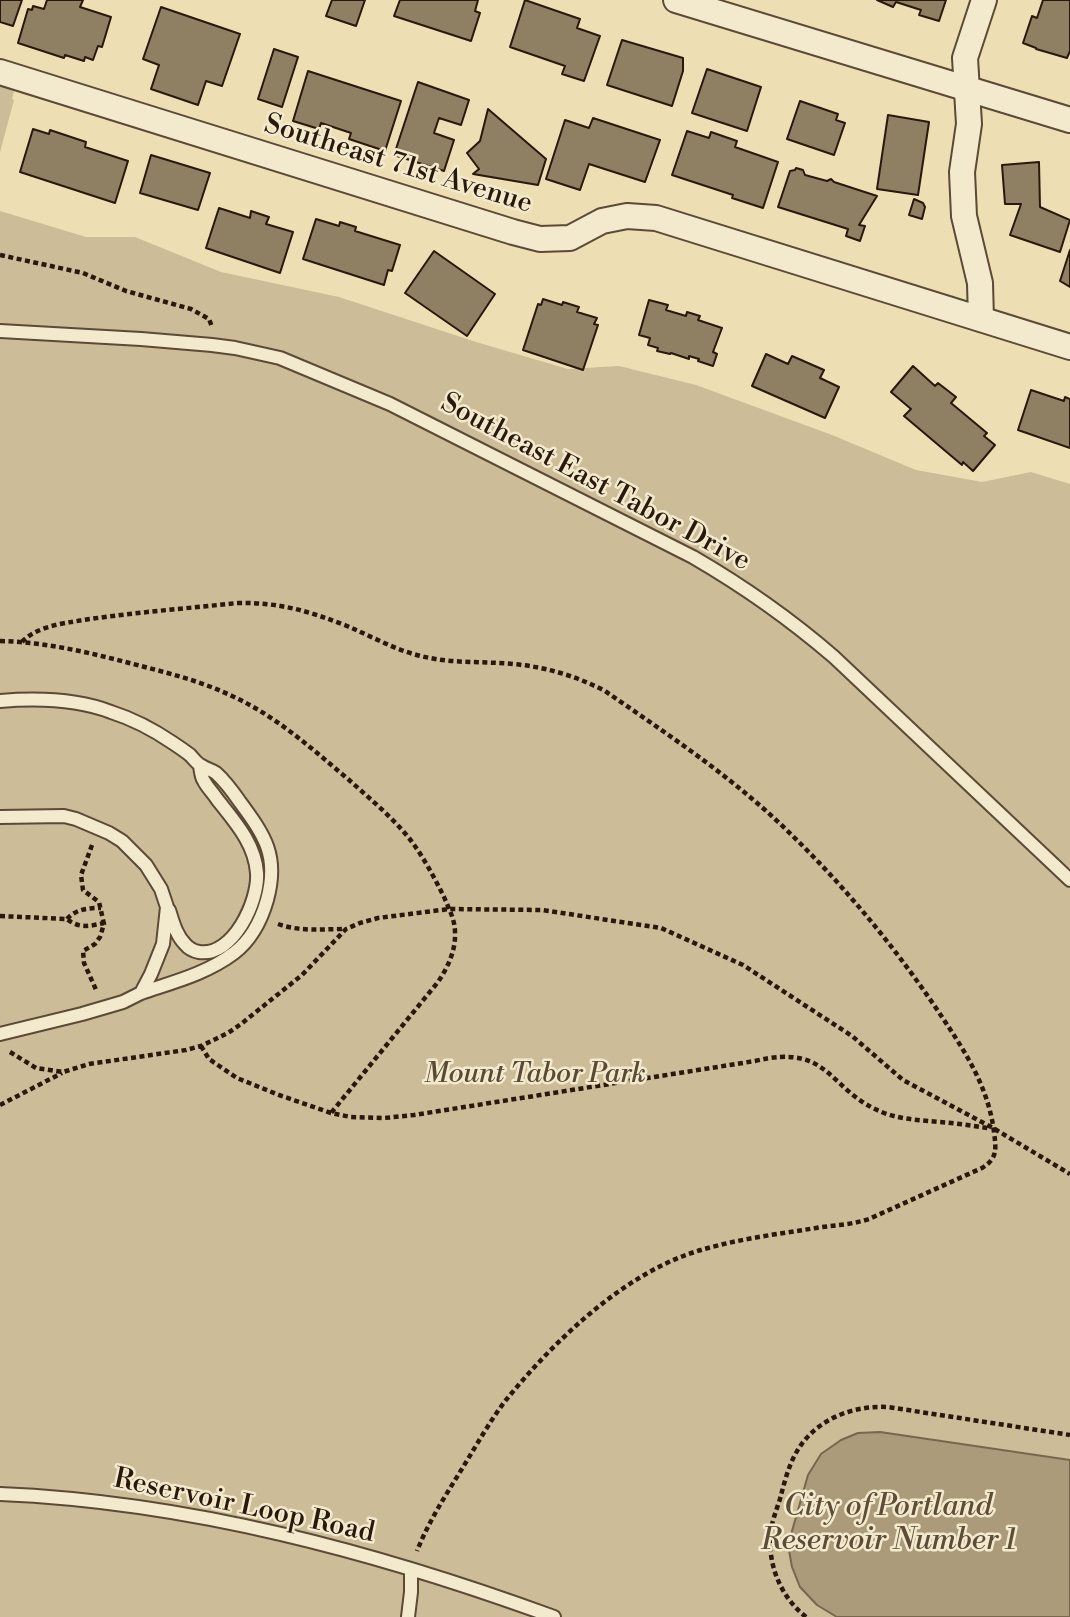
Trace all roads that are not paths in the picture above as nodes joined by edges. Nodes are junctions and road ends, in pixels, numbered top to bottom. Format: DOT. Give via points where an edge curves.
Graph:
graph roads {
  1 [pos="676,0"];
  2 [pos="984,0"];
  3 [pos="0,72"];
  4 [pos="967,89"];
  5 [pos="1070,120"];
  6 [pos="981,319"];
  7 [pos="0,331"];
  8 [pos="1070,347"];
  9 [pos="0,701"];
  10 [pos="200,766"];
  11 [pos="0,817"];
  12 [pos="1070,880"];
  13 [pos="167,907"];
  14 [pos="141,993"];
  15 [pos="0,1034"];
  16 [pos="0,1494"];
  17 [pos="411,1569"];
  18 [pos="408,1617"];
  19 [pos="554,1617"];
  1 -- 4 [label="street"];
  2 -- 4 [label="street" via="965,58"];
  3 -- 6 [label="street, Southeast 71st Avenue" via="526,236 570,238 602,221 627,216 656,218"];
  4 -- 5 [label="street"];
  4 -- 6 [label="street" via="964,216 980,283"];
  6 -- 8 [label="street, Southeast 71st Avenue"];
  7 -- 12 [label="lane, Southeast East Tabor Drive" via="212,345 280,358 390,404 693,557 800,628 834,657"];
  9 -- 10 [label="lane" via="56,701 109,711 172,741"];
  10 -- 13 [label="lane" via="203,780 253,850 258,878 255,891 234,935 206,953 185,944"];
  10 -- 14 [label="lane" via="215,771 259,828 272,870 267,898 251,937 235,952 192,977"];
  11 -- 13 [label="lane" via="64,816 109,832 146,865"];
  13 -- 14 [label="lane" via="163,944"];
  14 -- 15 [label="lane" via="93,1011"];
  16 -- 17 [label="lane, Reservoir Loop Road" via="103,1502 209,1519"];
  17 -- 18 [label="lane"];
  17 -- 19 [label="lane, Reservoir Loop Road"];
}
